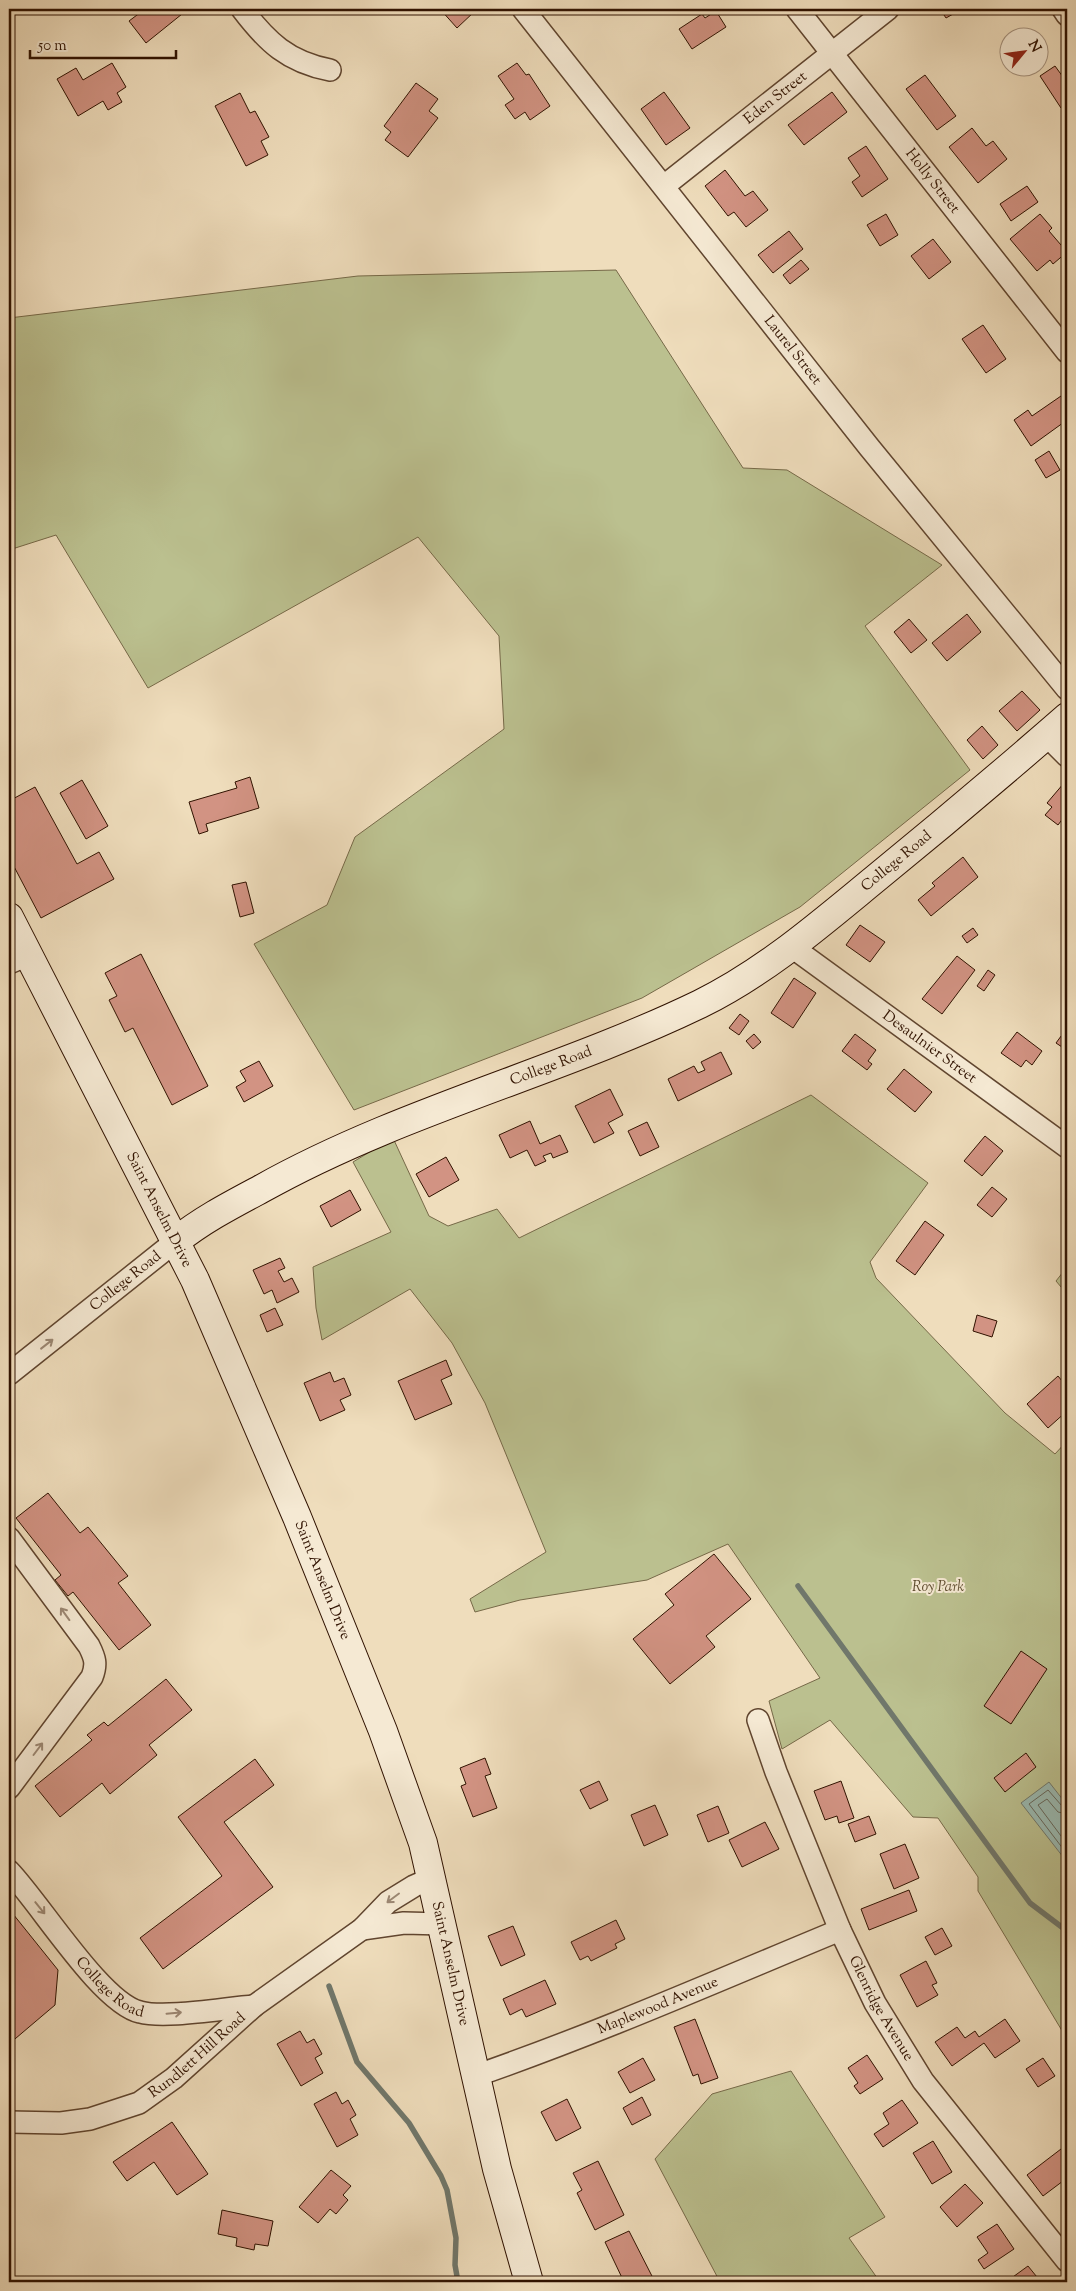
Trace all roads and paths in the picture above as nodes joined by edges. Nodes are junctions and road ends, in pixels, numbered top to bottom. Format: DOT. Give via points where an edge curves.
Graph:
graph roads {
  1 [pos="242,9"];
  2 [pos="523,9"];
  3 [pos="797,9"];
  4 [pos="888,9"];
  5 [pos="1062,9"];
  6 [pos="1067,15"];
  7 [pos="832,53"];
  8 [pos="330,70"];
  9 [pos="664,186"];
  10 [pos="1067,352"];
  11 [pos="1067,689"];
  12 [pos="1067,717"];
  13 [pos="1046,735"];
  14 [pos="1067,756"];
  15 [pos="9,917"];
  16 [pos="792,947"];
  17 [pos="19,959"];
  18 [pos="1067,1147"];
  19 [pos="176,1241"];
  20 [pos="9,1374"];
  21 [pos="9,1538"];
  22 [pos="758,1720"];
  23 [pos="9,1788"];
  24 [pos="9,1871"];
  25 [pos="432,1878"];
  26 [pos="443,1924"];
  27 [pos="362,1929"];
  28 [pos="840,1930"];
  29 [pos="254,2006"];
  30 [pos="475,2076"];
  31 [pos="9,2122"];
  32 [pos="1067,2261"];
  33 [pos="529,2282"];
  1 -- 8 [label="street" via="286,55 298,62"];
  2 -- 9 [label="street, Laurel Street"];
  3 -- 7 [label="street, Holly Street"];
  4 -- 7 [label="street, Eden Street"];
  5 -- 6 [label="street"];
  7 -- 9 [label="street, Eden Street"];
  7 -- 10 [label="street, Holly Street"];
  9 -- 11 [label="street, Laurel Street" via="863,440"];
  12 -- 13 [label="street, College Road"];
  13 -- 14 [label="street"];
  13 -- 16 [label="street, College Road"];
  15 -- 17 [label="street, Saint Anselm Drive"];
  16 -- 18 [label="street, Desaulnier Street"];
  16 -- 19 [label="street, College Road" via="732,987 662,1021 330,1152 196,1225"];
  17 -- 19 [label="street, Saint Anselm Drive"];
  20 -- 19 [label="street, College Road, one-way"];
  19 -- 25 [label="street, Saint Anselm Drive" via="218,1332 340,1623 411,1806"];
  23 -- 21 [label="street, one-way" via="92,1677 96,1666 89,1646"];
  22 -- 28 [label="street, Glenridge Avenue"];
  24 -- 29 [label="street, College Road, one-way" via="99,1982 126,2007 161,2014"];
  25 -- 26 [label="street, Saint Anselm Drive"];
  25 -- 27 [label="street, Rundlett Hill Road, one-way" via="388,1902"];
  26 -- 27 [label="street, Rundlett Hill Road" via="404,1923"];
  26 -- 30 [label="street, Saint Anselm Drive"];
  27 -- 29 [label="street, Rundlett Hill Road"];
  28 -- 30 [label="street, Maplewood Avenue"];
  28 -- 32 [label="street, Glenridge Avenue" via="875,2003 923,2081"];
  29 -- 31 [label="street, Rundlett Hill Road" via="174,2078 135,2105 101,2117 71,2122"];
  30 -- 33 [label="street, Saint Anselm Drive"];
}
